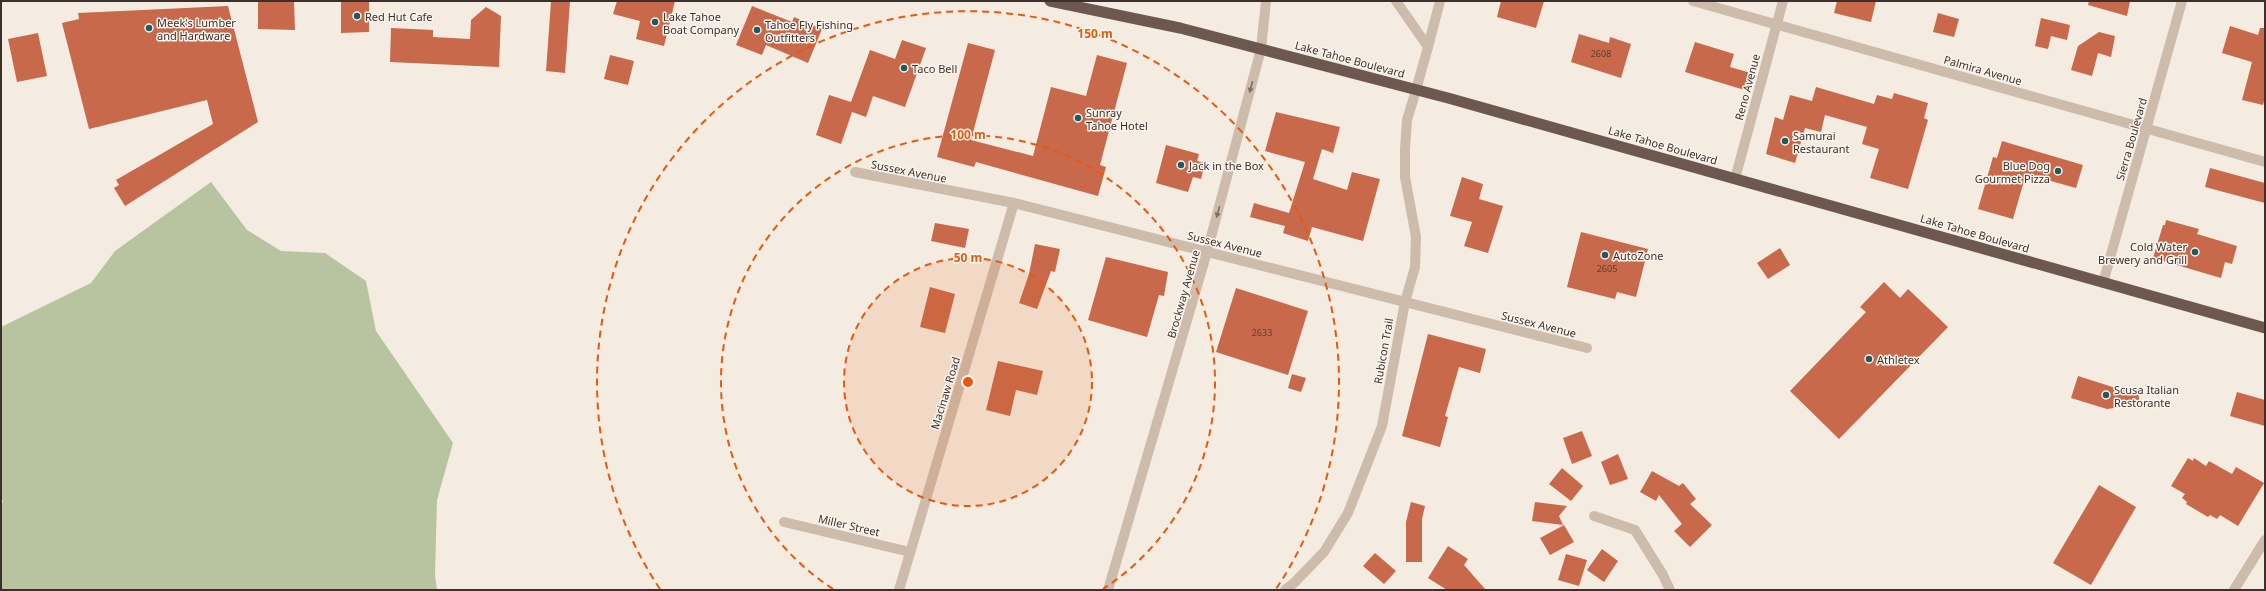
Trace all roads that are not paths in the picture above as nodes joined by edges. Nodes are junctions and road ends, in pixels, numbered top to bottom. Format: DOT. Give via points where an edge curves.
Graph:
graph roads {
  1 [pos="1050,1"];
  2 [pos="1266,1"];
  3 [pos="1396,1"];
  4 [pos="1440,1"];
  5 [pos="1693,1"];
  6 [pos="1782,1"];
  7 [pos="2182,1"];
  8 [pos="1776,24"];
  9 [pos="1428,47"];
  10 [pos="1261,49"];
  11 [pos="1416,90"];
  12 [pos="2146,129"];
  13 [pos="2265,162"];
  14 [pos="855,172"];
  15 [pos="1735,179"];
  16 [pos="1014,203"];
  17 [pos="1207,252"];
  18 [pos="2103,283"];
  19 [pos="1405,302"];
  20 [pos="2265,328"];
  21 [pos="1587,348"];
  22 [pos="1594,516"];
  23 [pos="784,522"];
  24 [pos="2265,540"];
  25 [pos="910,552"];
  26 [pos="899,590"];
  27 [pos="1108,590"];
  28 [pos="1285,590"];
  29 [pos="1670,590"];
  30 [pos="2234,590"];
  1 -- 10 [label="highway, Lake Tahoe Boulevard" via="1173,26"];
  2 -- 10 [label="street, Brockway Avenue"];
  3 -- 9 [label="street"];
  4 -- 9 [label="street, Rubicon Trail"];
  5 -- 8 [label="street, Palmira Avenue"];
  6 -- 8 [label="street, Reno Avenue"];
  7 -- 12 [label="street, Sierra Boulevard"];
  8 -- 12 [label="street, Palmira Avenue"];
  8 -- 15 [label="street, Reno Avenue"];
  9 -- 11 [label="street, Rubicon Trail"];
  10 -- 11 [label="highway, Lake Tahoe Boulevard"];
  10 -- 17 [label="street, Brockway Avenue, one-way"];
  11 -- 15 [label="highway, Lake Tahoe Boulevard"];
  11 -- 19 [label="street, Rubicon Trail" via="1407,120 1405,149 1405,177 1416,237 1415,267"];
  12 -- 13 [label="street, Palmira Avenue"];
  12 -- 18 [label="street, Sierra Boulevard"];
  14 -- 16 [label="street, Sussex Avenue"];
  15 -- 18 [label="highway, Lake Tahoe Boulevard"];
  16 -- 17 [label="street, Sussex Avenue"];
  16 -- 25 [label="street, Macinaw Road"];
  17 -- 19 [label="street, Sussex Avenue"];
  17 -- 27 [label="street, Brockway Avenue"];
  18 -- 20 [label="highway, Lake Tahoe Boulevard"];
  19 -- 21 [label="street, Sussex Avenue"];
  19 -- 28 [label="street, Rubicon Trail" via="1382,426 1348,513 1324,552"];
  22 -- 29 [label="street" via="1635,530"];
  23 -- 25 [label="street, Miller Street"];
  24 -- 30 [label="street"];
  25 -- 26 [label="street, Macinaw Road"];
}
